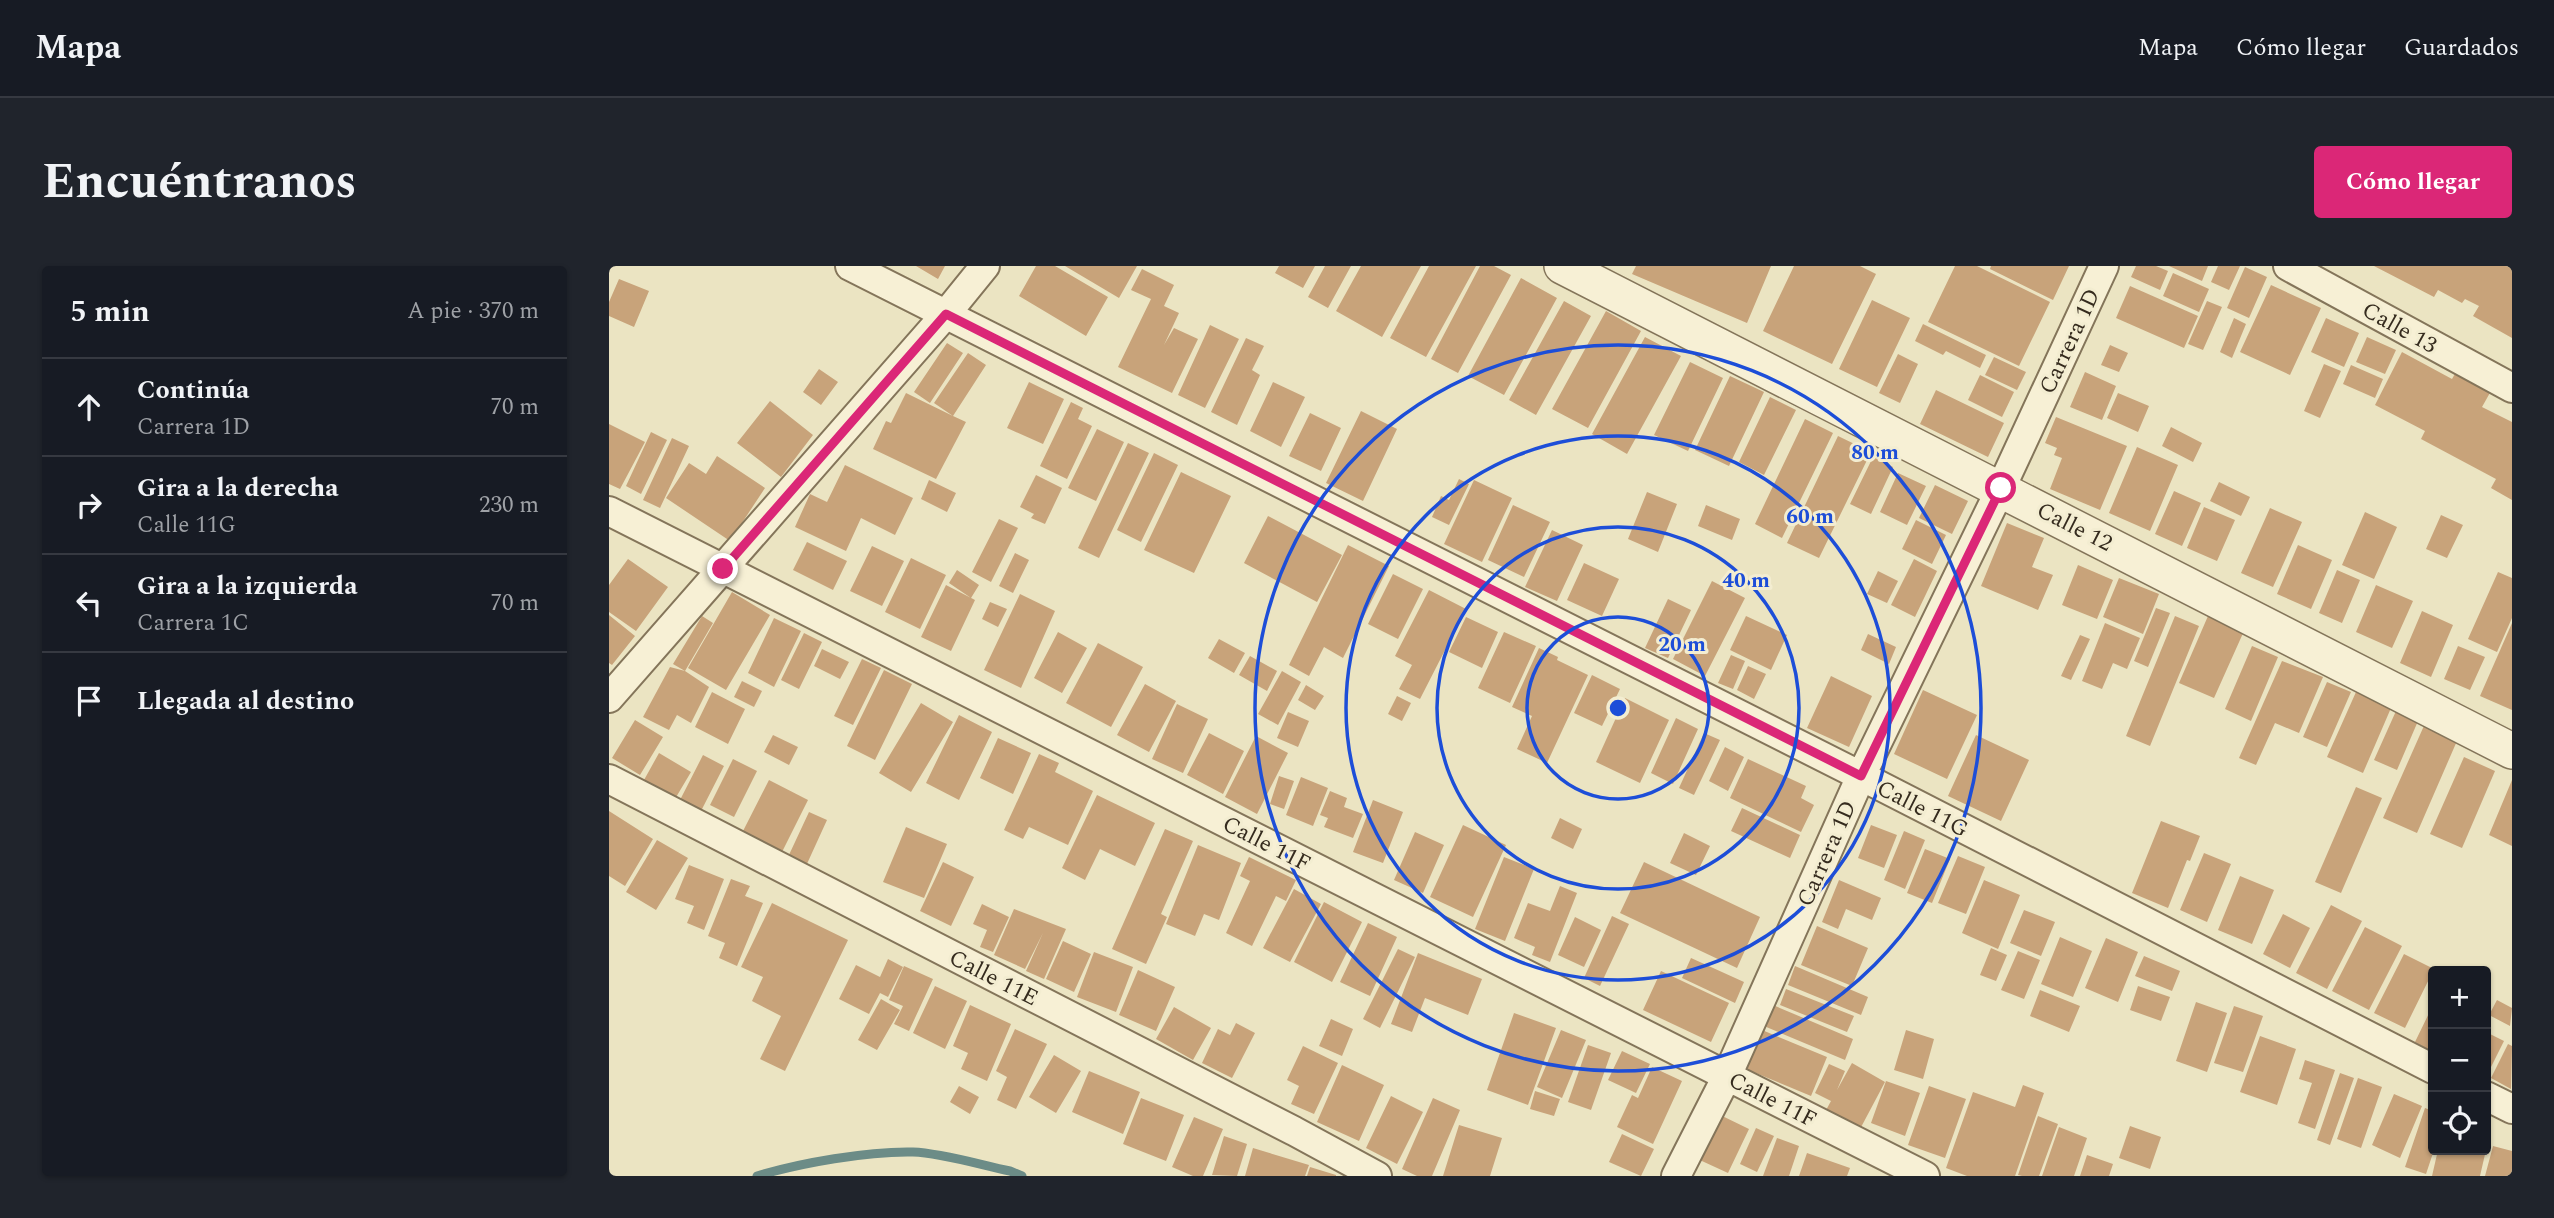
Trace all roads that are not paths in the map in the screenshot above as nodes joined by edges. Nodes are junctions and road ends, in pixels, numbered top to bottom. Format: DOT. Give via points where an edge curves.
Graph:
graph roads {
  1 [pos="850,266"];
  2 [pos="985,266"];
  3 [pos="1562,266"];
  4 [pos="2104,266"];
  5 [pos="2288,266"];
  6 [pos="946,314"];
  7 [pos="2512,388"];
  8 [pos="2001,488"];
  9 [pos="609,511"];
  10 [pos="723,569"];
  11 [pos="609,698"];
  12 [pos="2512,751"];
  13 [pos="1861,776"];
  14 [pos="609,779"];
  15 [pos="2428,1066"];
  16 [pos="1727,1076"];
  17 [pos="2491,1098"];
  18 [pos="2512,1109"];
  19 [pos="1377,1176"];
  20 [pos="1677,1176"];
  21 [pos="1925,1176"];
  1 -- 6 [label="street, Calle 11G"];
  2 -- 6 [label="street"];
  3 -- 8 [label="street, Calle 12"];
  4 -- 8 [label="street, Carrera 1D"];
  5 -- 7 [label="street, Calle 13"];
  6 -- 10 [label="street"];
  6 -- 13 [label="street, Calle 11G"];
  8 -- 12 [label="street, Calle 12"];
  8 -- 13 [label="street, Carrera 1D"];
  9 -- 10 [label="street, Calle 11F"];
  10 -- 11 [label="street"];
  10 -- 16 [label="street, Calle 11F"];
  13 -- 15 [label="street, Calle 11G"];
  13 -- 16 [label="street, Carrera 1D"];
  14 -- 19 [label="street, Calle 11E"];
  16 -- 20 [label="street, Carrera 1D"];
  16 -- 21 [label="street, Calle 11F"];
  17 -- 18 [label="street"];
}
